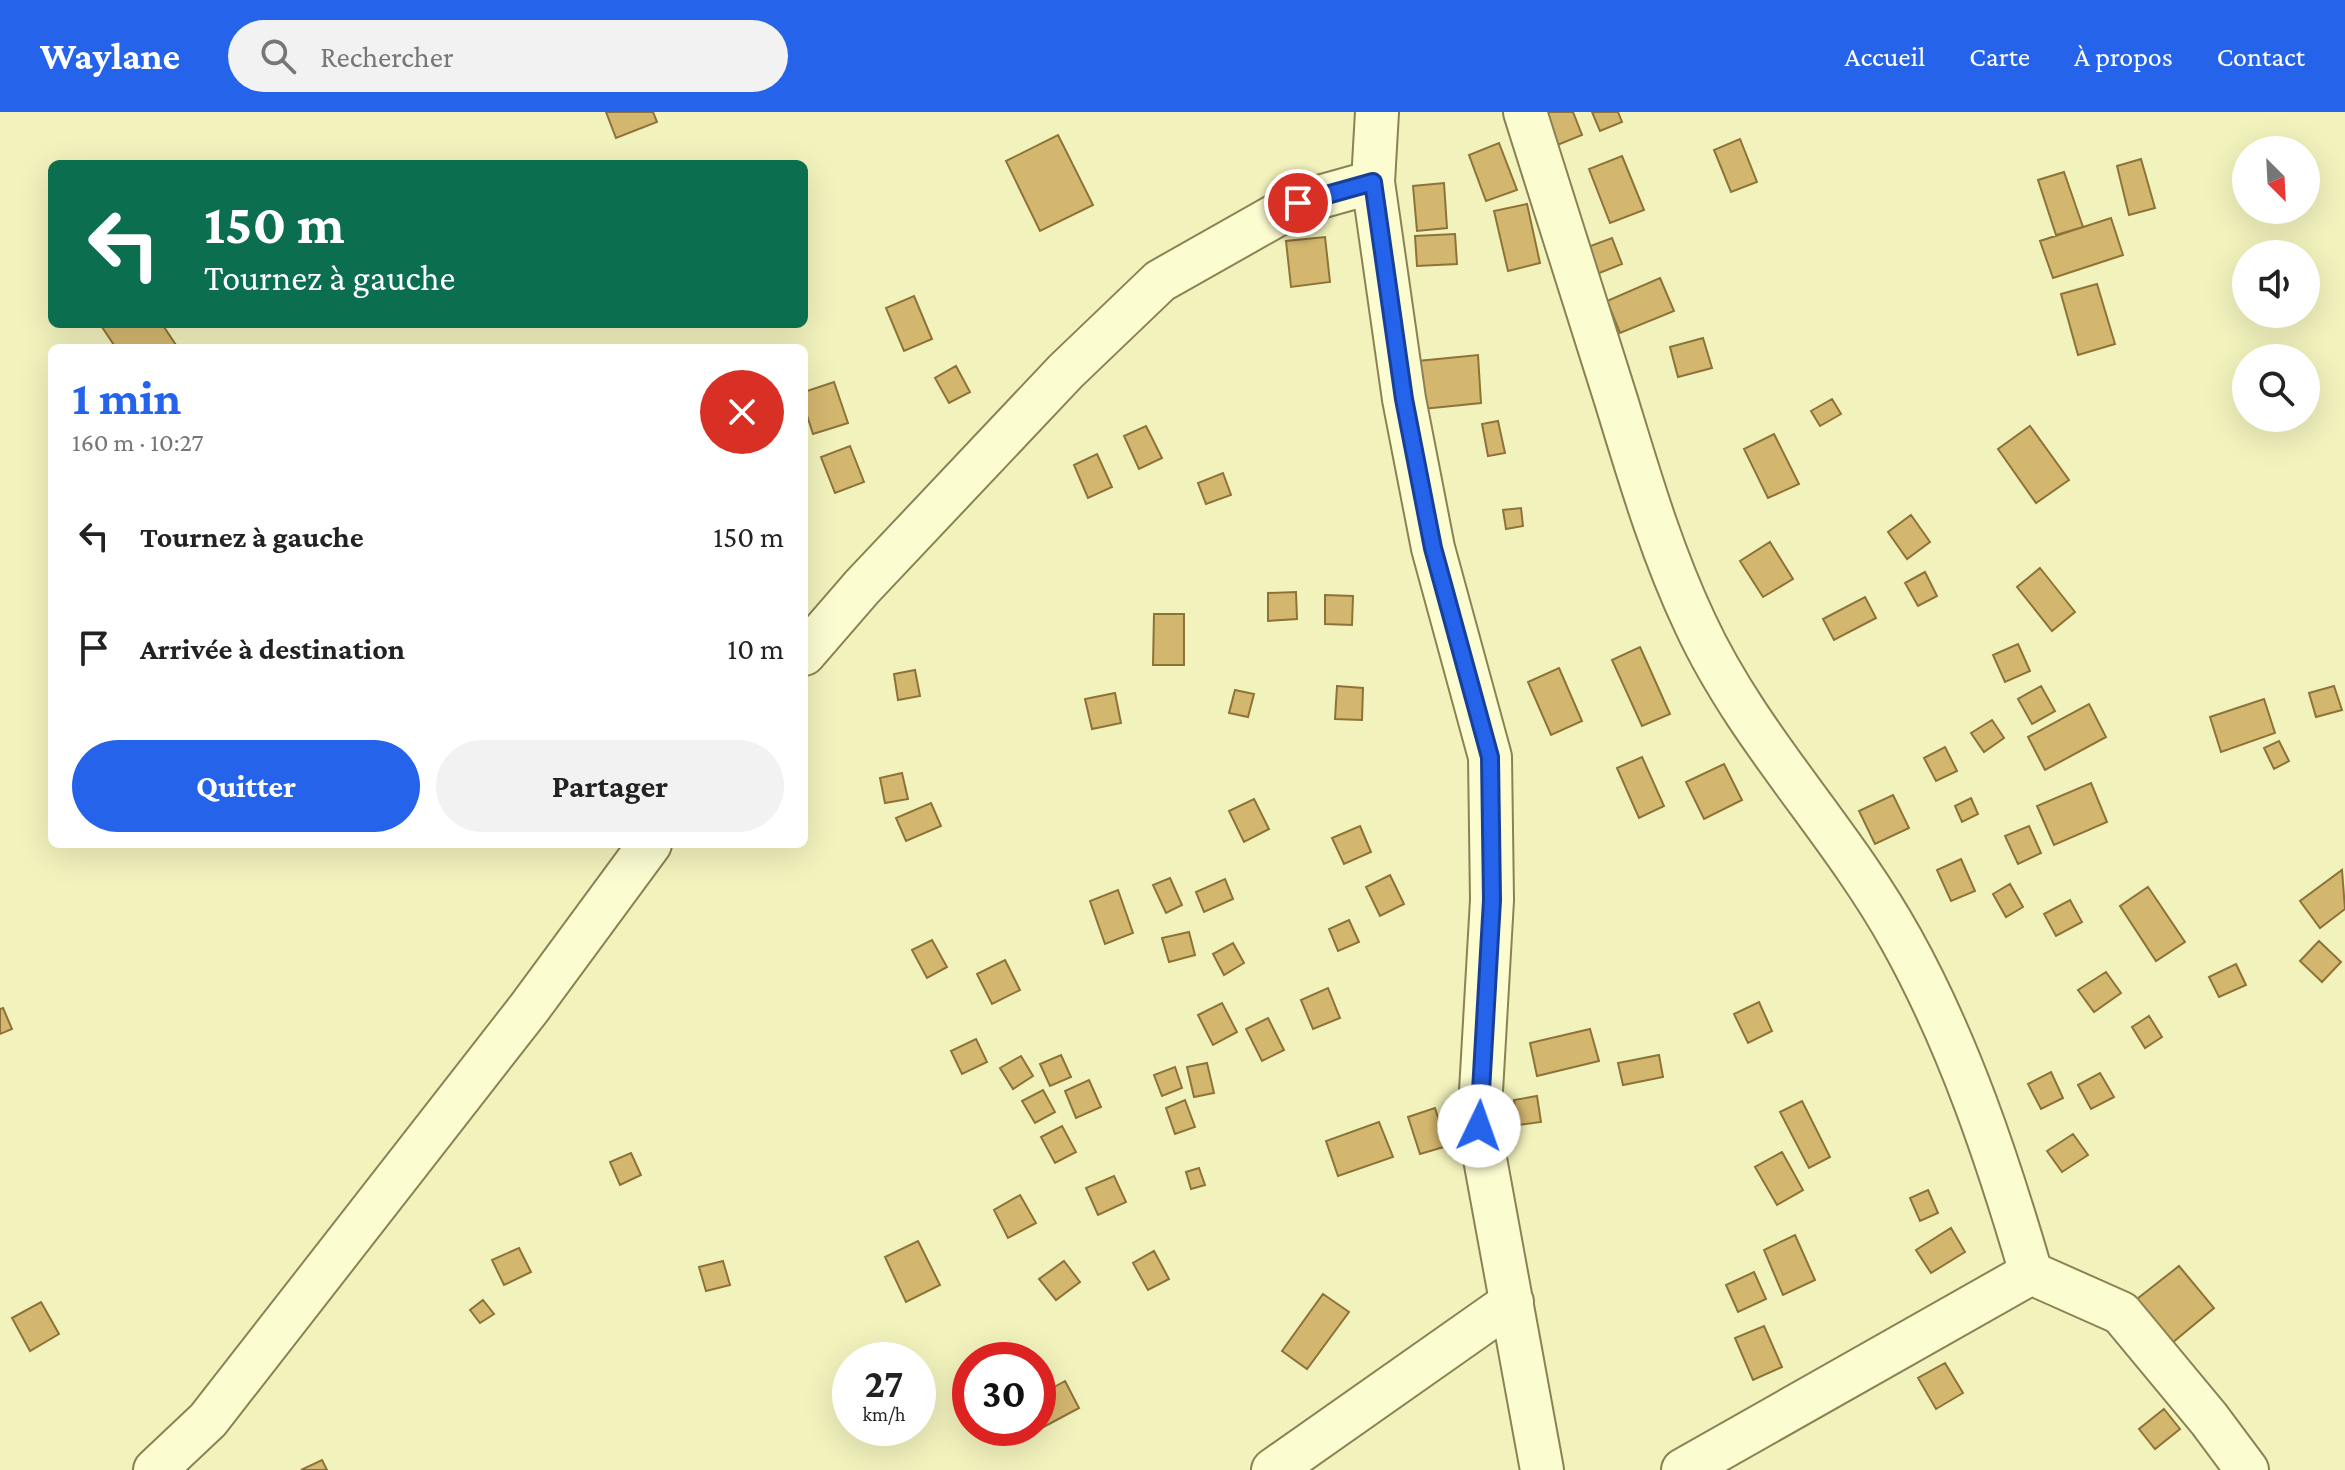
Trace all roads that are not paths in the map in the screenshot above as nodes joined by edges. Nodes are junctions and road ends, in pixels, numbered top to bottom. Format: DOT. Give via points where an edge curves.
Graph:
graph roads {
  1 [pos="1377,112"];
  2 [pos="1525,112"];
  3 [pos="1373,182"];
  4 [pos="808,649"];
  5 [pos="647,848"];
  6 [pos="2031,1273"];
  7 [pos="1512,1302"];
  8 [pos="155,1470"];
  9 [pos="1273,1470"];
  10 [pos="1542,1470"];
  11 [pos="1683,1470"];
  12 [pos="2247,1470"];
  1 -- 3 [label="street"];
  2 -- 6 [label="street" via="1661,544 1696,625 1744,711 1902,940 2002,1174"];
  3 -- 4 [label="street" via="1298,203 1160,281 1066,371"];
  3 -- 7 [label="street" via="1404,399 1433,548 1490,757 1492,900 1479,1126"];
  5 -- 8 [label="street" via="208,1420"];
  6 -- 11 [label="street"];
  6 -- 12 [label="street" via="2121,1313"];
  7 -- 9 [label="street"];
  7 -- 10 [label="street"];
}
